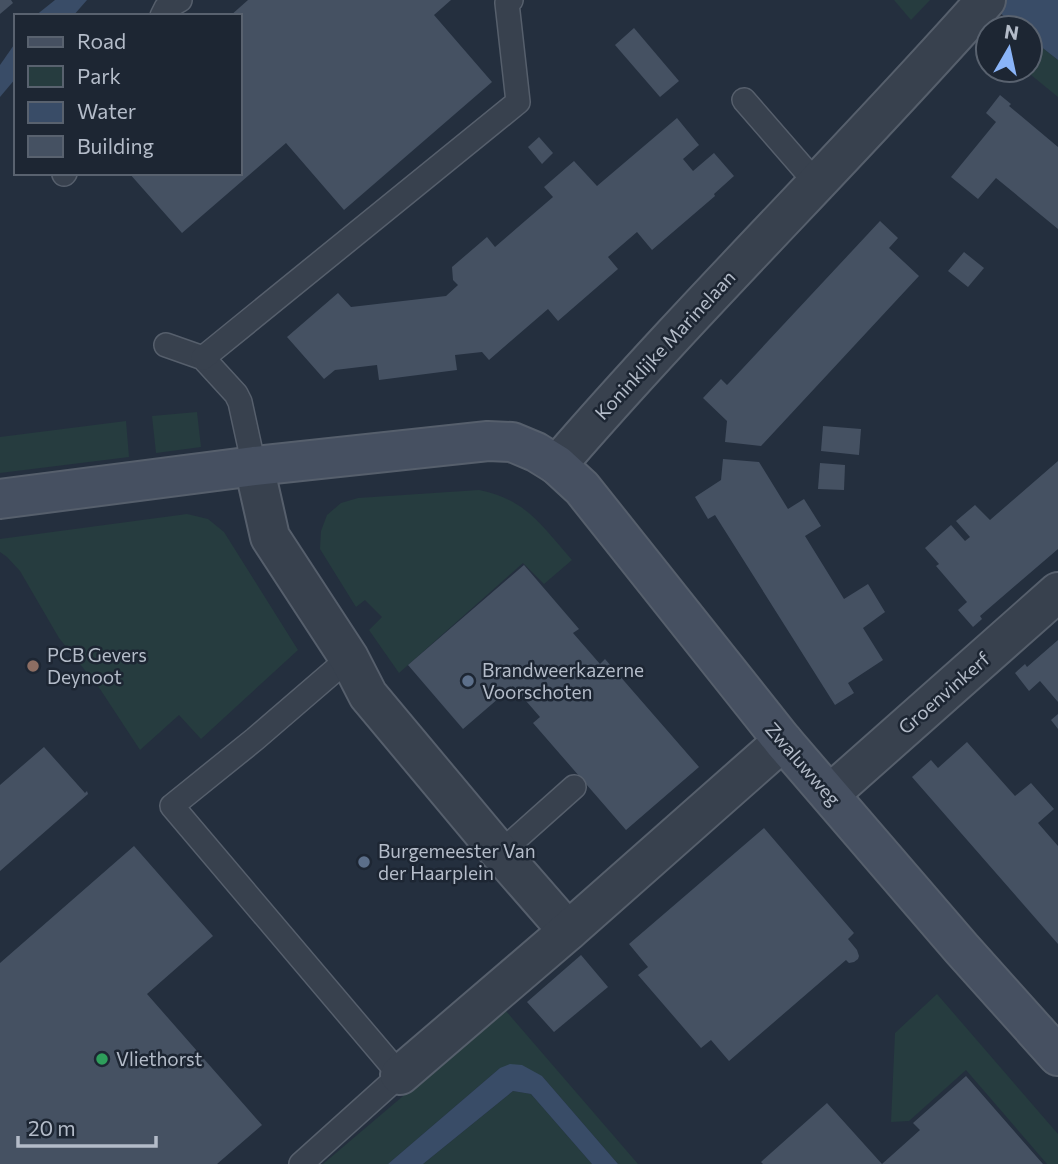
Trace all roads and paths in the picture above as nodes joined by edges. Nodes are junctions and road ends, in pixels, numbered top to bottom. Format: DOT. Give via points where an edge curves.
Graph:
graph roads {
  1 [pos="180,0"];
  2 [pos="511,0"];
  3 [pos="980,7"];
  4 [pos="163,14"];
  5 [pos="744,100"];
  6 [pos="817,184"];
  7 [pos="166,345"];
  8 [pos="203,358"];
  9 [pos="557,465"];
  10 [pos="254,466"];
  11 [pos="0,499"];
  12 [pos="1058,592"];
  13 [pos="349,658"];
  14 [pos="783,741"];
  15 [pos="574,787"];
  16 [pos="830,794"];
  17 [pos="500,853"];
  18 [pos="568,931"];
  19 [pos="1058,1056"];
  20 [pos="400,1075"];
  21 [pos="301,1164"];
  1 -- 4 [label="lane"];
  2 -- 8 [label="lane" via="507,4 518,102"];
  3 -- 6 [label="street, Koninklijke Marinelaan"];
  5 -- 6 [label="lane"];
  6 -- 9 [label="street, Koninklijke Marinelaan"];
  7 -- 8 [label="lane"];
  8 -- 10 [label="lane" via="240,402"];
  9 -- 10 [label="street" via="512,442 488,441"];
  9 -- 14 [label="street, Zwaluwweg" via="582,488"];
  10 -- 11 [label="street"];
  10 -- 13 [label="street" via="270,537"];
  12 -- 16 [label="street, Groenvinkerf"];
  13 -- 17 [label="street" via="368,695"];
  13 -- 20 [label="lane" via="172,806"];
  14 -- 16 [label="street, Zwaluwweg"];
  14 -- 18 [label="street"];
  15 -- 17 [label="lane"];
  16 -- 19 [label="street, Zwaluwweg"];
  17 -- 18 [label="street"];
  18 -- 20 [label="street"];
  20 -- 21 [label="lane"];
}
